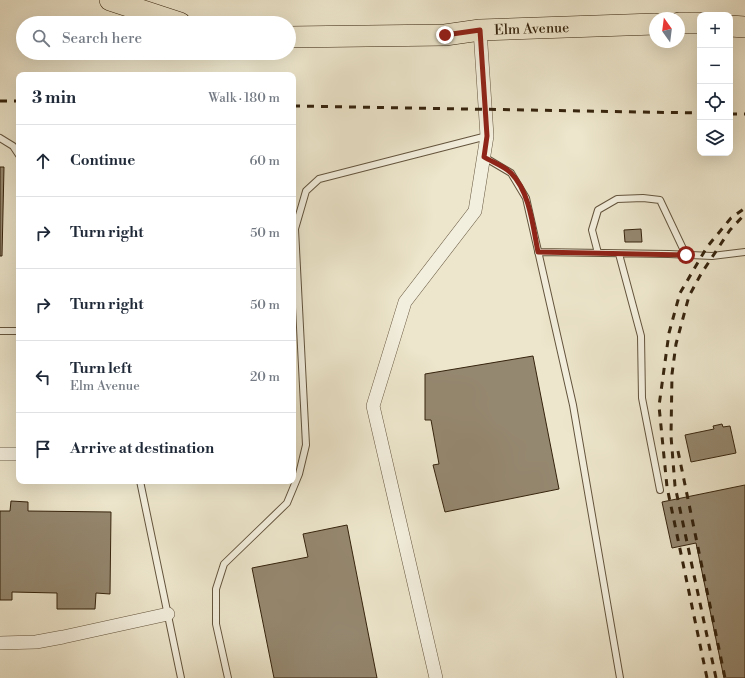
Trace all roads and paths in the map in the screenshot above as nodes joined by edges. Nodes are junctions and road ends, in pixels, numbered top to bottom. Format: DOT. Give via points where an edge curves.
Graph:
graph roads {
  1 [pos="110,0"];
  2 [pos="159,16"];
  3 [pos="685,23"];
  4 [pos="697,23"];
  5 [pos="649,24"];
  6 [pos="733,26"];
  7 [pos="745,27"];
  8 [pos="480,30"];
  9 [pos="296,37"];
  10 [pos="487,136"];
  11 [pos="0,138"];
  12 [pos="16,150"];
  13 [pos="484,157"];
  14 [pos="296,226"];
  15 [pos="296,250"];
  16 [pos="538,252"];
  17 [pos="745,252"];
  18 [pos="598,253"];
  19 [pos="619,254"];
  20 [pos="686,255"];
  21 [pos="0,331"];
  22 [pos="16,331"];
  23 [pos="0,454"];
  24 [pos="16,454"];
  25 [pos="296,481"];
  26 [pos="141,484"];
  27 [pos="295,484"];
  28 [pos="660,490"];
  29 [pos="168,614"];
  30 [pos="0,643"];
  31 [pos="181,678"];
  32 [pos="228,678"];
  33 [pos="436,678"];
  34 [pos="620,678"];
  1 -- 2 [label="main road"];
  3 -- 4 [label="main road"];
  5 -- 8 [label="main road, Elm Avenue"];
  6 -- 7 [label="main road"];
  8 -- 9 [label="main road, Elm Avenue" via="445,35"];
  8 -- 10 [label="street"];
  10 -- 13 [label="street"];
  10 -- 14 [label="lane" via="319,179 306,191"];
  11 -- 12 [label="lane"];
  13 -- 16 [label="lane" via="511,173 526,198"];
  13 -- 33 [label="street" via="475,211 404,302 373,406"];
  15 -- 25 [label="lane" via="306,445"];
  16 -- 18 [label="lane"];
  16 -- 34 [label="lane" via="573,405"];
  17 -- 20 [label="lane" via="712,256"];
  18 -- 19 [label="lane"];
  18 -- 20 [label="lane" via="592,230 598,210 617,199 643,198 660,200"];
  19 -- 20 [label="lane"];
  19 -- 28 [label="lane" via="641,336 642,398"];
  21 -- 22 [label="lane"];
  23 -- 24 [label="street"];
  26 -- 29 [label="lane"];
  27 -- 32 [label="lane" via="287,503 224,564 216,589 216,624"];
  29 -- 30 [label="street" via="43,641"];
  29 -- 31 [label="lane"];
}
